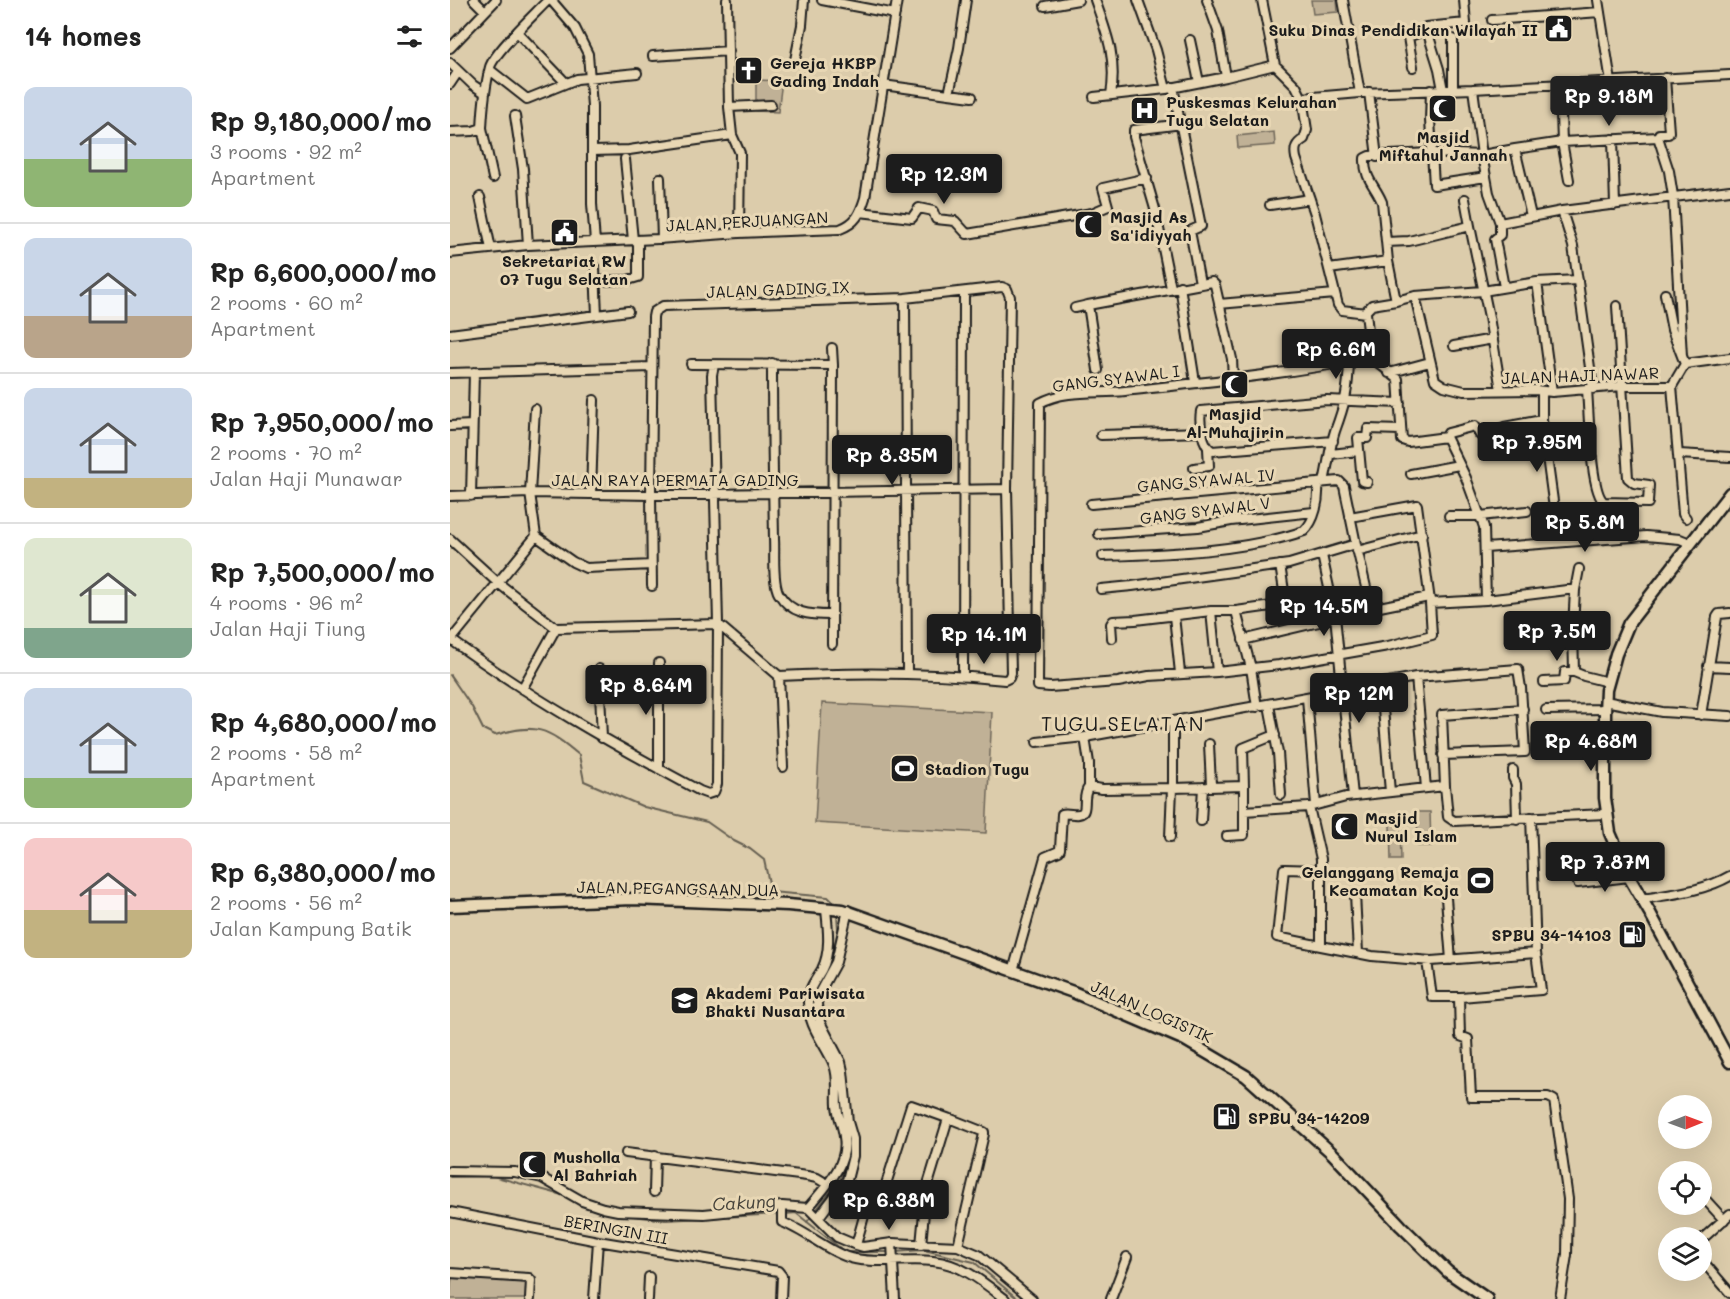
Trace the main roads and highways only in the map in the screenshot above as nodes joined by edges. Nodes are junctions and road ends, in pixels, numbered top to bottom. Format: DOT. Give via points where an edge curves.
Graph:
graph roads {
  1 [pos="1730,493"];
  2 [pos="450,906"];
  3 [pos="837,910"];
  4 [pos="1730,1062"];
  5 [pos="1487,1299"];
  1 -- 4 [label="main road" via="1629,623 1608,682 1605,705 1606,814 1613,841"];
  2 -- 3 [label="main road, JALAN PEGANGSAAN DUA" via="633,899"];
  3 -- 5 [label="main road, JALAN LOGISTIK" via="1131,1015 1185,1040 1246,1076 1333,1154 1448,1272"];
}
